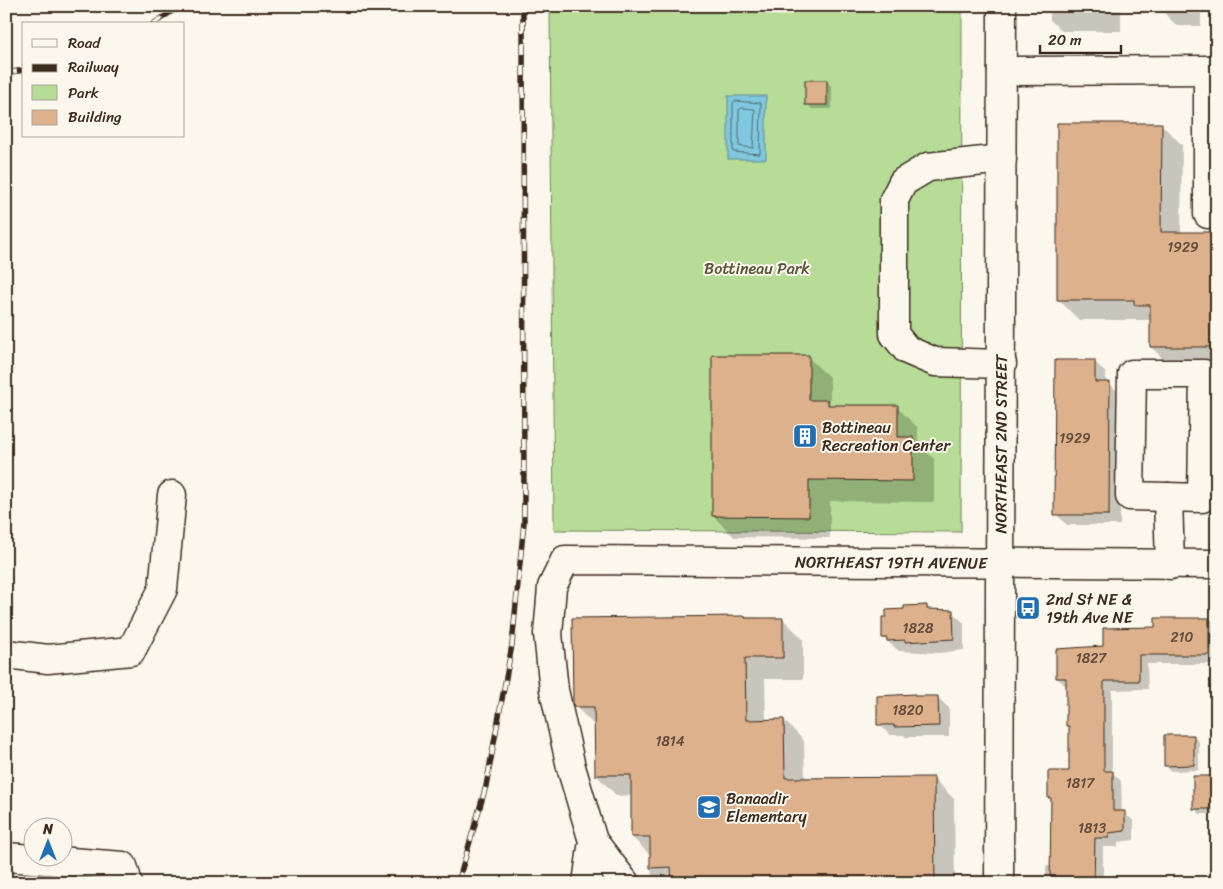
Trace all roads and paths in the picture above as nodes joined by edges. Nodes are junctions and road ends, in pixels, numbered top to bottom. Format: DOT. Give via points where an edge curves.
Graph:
graph roads {
  1 [pos="1002,6"];
  2 [pos="1212,70"];
  3 [pos="1002,71"];
  4 [pos="1002,159"];
  5 [pos="1208,214"];
  6 [pos="1002,364"];
  7 [pos="172,495"];
  8 [pos="1168,497"];
  9 [pos="1001,563"];
  10 [pos="1217,564"];
  11 [pos="1170,565"];
  12 [pos="6,654"];
  13 [pos="593,841"];
  14 [pos="6,858"];
  15 [pos="128,883"];
  16 [pos="587,883"];
  17 [pos="625,883"];
  18 [pos="999,883"];
  1 -- 3 [label="street, NORTHEAST 2ND STREET"];
  2 -- 3 [label="street"];
  2 -- 5 [label="street"];
  3 -- 4 [label="street, NORTHEAST 2ND STREET"];
  4 -- 6 [label="street, NORTHEAST 2ND STREET"];
  4 -- 6 [label="street" via="928,167 904,182 894,200 894,334 907,350 935,362"];
  6 -- 9 [label="street, NORTHEAST 2ND STREET"];
  7 -- 12 [label="street" via="162,589 131,651 48,659"];
  8 -- 8 [label="street" via="1130,496 1132,374 1204,374 1202,498"];
  8 -- 11 [label="street"];
  9 -- 11 [label="street, NORTHEAST 19TH AVENUE"];
  9 -- 13 [label="street, NORTHEAST 19TH AVENUE" via="565,560 552,587 548,634 554,690"];
  9 -- 18 [label="street, NORTHEAST 2ND STREET"];
  10 -- 11 [label="street, NORTHEAST 19TH AVENUE"];
  13 -- 16 [label="street"];
  13 -- 17 [label="street"];
  14 -- 15 [label="street" via="123,866"];
}
